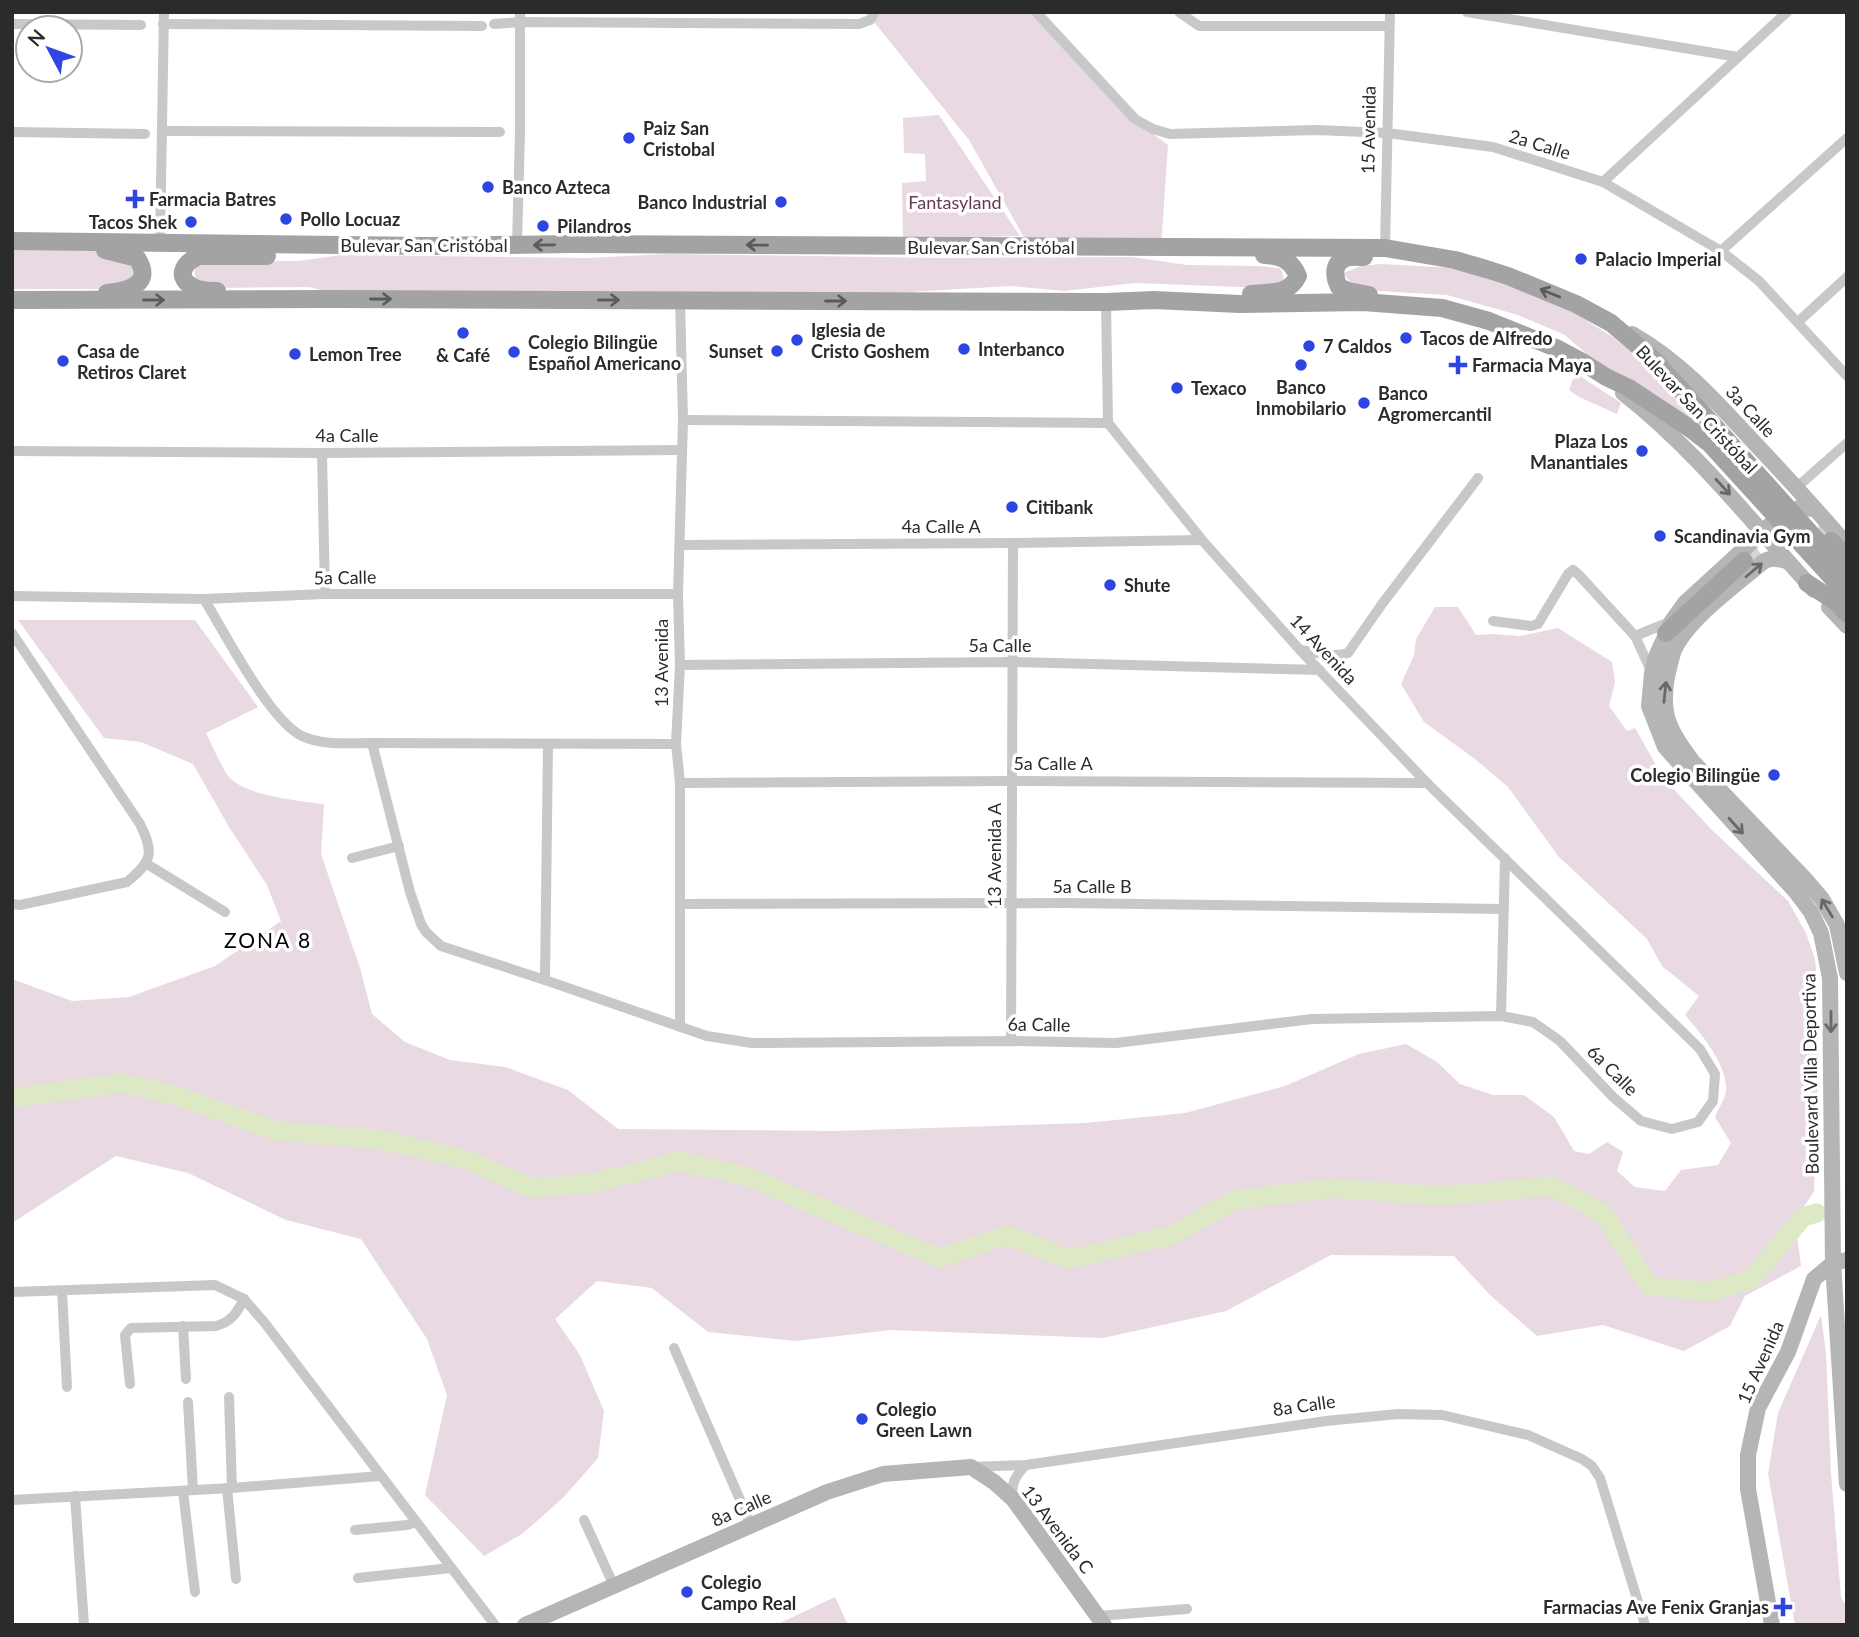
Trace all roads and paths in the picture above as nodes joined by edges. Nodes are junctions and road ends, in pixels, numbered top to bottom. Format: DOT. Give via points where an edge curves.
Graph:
graph roads {
  1 [pos="874,12"];
  2 [pos="1036,12"];
  3 [pos="1179,12"];
  4 [pos="1390,12"];
  5 [pos="1467,12"];
  6 [pos="1787,12"];
  7 [pos="520,17"];
  8 [pos="163,18"];
  9 [pos="12,24"];
  10 [pos="141,25"];
  11 [pos="1389,26"];
  12 [pos="1738,57"];
  13 [pos="162,131"];
  14 [pos="12,132"];
  15 [pos="500,132"];
  16 [pos="1387,133"];
  17 [pos="145,134"];
  18 [pos="1847,138"];
  19 [pos="1603,182"];
  20 [pos="160,242"];
  21 [pos="12,243"];
  22 [pos="517,245"];
  23 [pos="332,246"];
  24 [pos="1132,247"];
  25 [pos="1385,248"];
  26 [pos="1721,251"];
  27 [pos="1455,260"];
  28 [pos="1847,277"];
  29 [pos="12,293"];
  30 [pos="332,299"];
  31 [pos="12,300"];
  32 [pos="680,300"];
  33 [pos="1154,300"];
  34 [pos="1106,302"];
  35 [pos="1443,308"];
  36 [pos="1798,322"];
  37 [pos="1611,323"];
  38 [pos="1847,376"];
  39 [pos="1606,377"];
  40 [pos="683,420"];
  41 [pos="1108,423"];
  42 [pos="1847,443"];
  43 [pos="682,450"];
  44 [pos="12,451"];
  45 [pos="322,453"];
  46 [pos="1770,459"];
  47 [pos="1478,478"];
  48 [pos="1796,488"];
  49 [pos="1742,507"];
  50 [pos="1815,509"];
  51 [pos="1762,531"];
  52 [pos="1202,540"];
  53 [pos="1013,543"];
  54 [pos="1839,543"];
  55 [pos="680,545"];
  56 [pos="1847,558"];
  57 [pos="1744,561"];
  58 [pos="1787,561"];
  59 [pos="1847,574"];
  60 [pos="1808,583"];
  61 [pos="325,594"];
  62 [pos="678,594"];
  63 [pos="12,596"];
  64 [pos="204,599"];
  65 [pos="1843,603"];
  66 [pos="1493,621"];
  67 [pos="1847,626"];
  68 [pos="1669,627"];
  69 [pos="12,633"];
  70 [pos="1635,636"];
  71 [pos="1300,650"];
  72 [pos="1013,662"];
  73 [pos="680,665"];
  74 [pos="1320,670"];
  75 [pos="1652,673"];
  76 [pos="372,743"];
  77 [pos="548,744"];
  78 [pos="677,744"];
  79 [pos="1012,781"];
  80 [pos="680,783"];
  81 [pos="1427,783"];
  82 [pos="1718,797"];
  83 [pos="399,846"];
  84 [pos="352,858"];
  85 [pos="1505,858"];
  86 [pos="148,860"];
  87 [pos="1012,903"];
  88 [pos="12,904"];
  89 [pos="680,904"];
  90 [pos="1504,909"];
  91 [pos="225,912"];
  92 [pos="1847,973"];
  93 [pos="545,980"];
  94 [pos="1501,1016"];
  95 [pos="680,1027"];
  96 [pos="1011,1041"];
  97 [pos="1840,1262"];
  98 [pos="62,1291"];
  99 [pos="12,1292"];
  100 [pos="244,1299"];
  101 [pos="183,1326"];
  102 [pos="674,1348"];
  103 [pos="186,1379"];
  104 [pos="130,1384"];
  105 [pos="67,1387"];
  106 [pos="229,1397"];
  107 [pos="188,1402"];
  108 [pos="1026,1465"];
  109 [pos="971,1467"];
  110 [pos="380,1476"];
  111 [pos="1847,1484"];
  112 [pos="230,1488"];
  113 [pos="188,1491"];
  114 [pos="75,1496"];
  115 [pos="1013,1499"];
  116 [pos="12,1500"];
  117 [pos="584,1520"];
  118 [pos="416,1522"];
  119 [pos="751,1525"];
  120 [pos="355,1530"];
  121 [pos="451,1568"];
  122 [pos="358,1578"];
  123 [pos="236,1579"];
  124 [pos="614,1586"];
  125 [pos="195,1592"];
  126 [pos="1187,1609"];
  127 [pos="1101,1620"];
  128 [pos="544,1621"];
  129 [pos="84,1625"];
  130 [pos="495,1625"];
  131 [pos="525,1625"];
  132 [pos="1645,1625"];
  133 [pos="1772,1625"];
  1 -- 7 [label="street" via="870,20 859,24"];
  2 -- 16 [label="street, 2a Calle" via="1135,119 1153,129 1170,134"];
  3 -- 11 [label="street" via="1199,26"];
  4 -- 11 [label="street, 15 Avenida"];
  5 -- 12 [label="street"];
  6 -- 12 [label="street"];
  7 -- 8 [label="street" via="488,25"];
  7 -- 22 [label="street"];
  8 -- 13 [label="street"];
  9 -- 10 [label="street"];
  11 -- 16 [label="street, 15 Avenida"];
  12 -- 19 [label="street"];
  13 -- 15 [label="street"];
  13 -- 20 [label="street"];
  14 -- 17 [label="street"];
  16 -- 19 [label="street, 2a Calle" via="1493,147"];
  16 -- 25 [label="street, 15 Avenida"];
  18 -- 26 [label="street"];
  19 -- 26 [label="street, 2a Calle"];
  20 -- 21 [label="main road, Bulevar San Cristóbal"];
  20 -- 23 [label="main road, Bulevar San Cristóbal"];
  21 -- 29 [label="main road" via="124,253 136,258 143,272 132,288 121,291"];
  22 -- 23 [label="main road, Bulevar San Cristóbal"];
  24 -- 22 [label="main road, Bulevar San Cristóbal, one-way"];
  23 -- 30 [label="main road" via="290,256 199,256 184,265 183,275 196,289 301,290"];
  24 -- 25 [label="main road, Bulevar San Cristóbal"];
  24 -- 33 [label="main road" via="1275,256 1287,259 1298,276 1285,291"];
  25 -- 27 [label="main road, Bulevar San Cristóbal"];
  26 -- 36 [label="street, 2a Calle" via="1759,281"];
  27 -- 35 [label="main road" via="1346,258 1335,271 1339,287 1348,291 1421,300"];
  37 -- 27 [label="main road, Bulevar San Cristóbal, one-way" via="1528,284"];
  28 -- 36 [label="street"];
  31 -- 30 [label="main road, Bulevar San Cristóbal, one-way"];
  30 -- 32 [label="main road, Bulevar San Cristóbal, one-way"];
  32 -- 34 [label="main road, Bulevar San Cristóbal, one-way"];
  32 -- 40 [label="street, 13 Avenida"];
  33 -- 34 [label="main road, Bulevar San Cristóbal"];
  33 -- 35 [label="main road, Bulevar San Cristóbal" via="1363,302"];
  34 -- 41 [label="street"];
  35 -- 39 [label="main road, Bulevar San Cristóbal" via="1535,338"];
  36 -- 38 [label="street, 2a Calle"];
  37 -- 46 [label="street, 3a Calle" via="1685,371"];
  37 -- 59 [label="main road, Bulevar San Cristóbal, bridge" via="1652,358"];
  39 -- 49 [label="street, one-way" via="1682,444"];
  39 -- 65 [label="main road, Bulevar San Cristóbal, bridge" via="1710,444"];
  40 -- 41 [label="street"];
  40 -- 43 [label="street, 13 Avenida"];
  41 -- 52 [label="street, 14 Avenida"];
  42 -- 48 [label="street"];
  43 -- 45 [label="street, 4a Calle"];
  43 -- 55 [label="street, 13 Avenida"];
  44 -- 45 [label="street, 4a Calle"];
  45 -- 61 [label="street"];
  46 -- 48 [label="street, 3a Calle"];
  46 -- 49 [label="street" via="1766,484"];
  47 -- 71 [label="street" via="1348,653"];
  48 -- 50 [label="street, 3a Calle"];
  49 -- 51 [label="street"];
  50 -- 51 [label="street, Boulevard Villa Deportiva" via="1799,508"];
  50 -- 54 [label="street, 3a Calle"];
  51 -- 58 [label="street"];
  51 -- 68 [label="street, Boulevard Villa Deportiva" via="1685,603"];
  52 -- 53 [label="street, 4a Calle A"];
  52 -- 71 [label="street, 14 Avenida"];
  53 -- 55 [label="street, 4a Calle A"];
  53 -- 72 [label="street, 13 Avenida A"];
  54 -- 56 [label="main road"];
  55 -- 62 [label="street, 13 Avenida"];
  57 -- 68 [label="main road"];
  58 -- 60 [label="street"];
  82 -- 58 [label="street, Boulevard Villa Deportiva, one-way" via="1668,722 1663,701 1670,663 1701,615 1763,562"];
  60 -- 65 [label="main road"];
  60 -- 67 [label="street"];
  61 -- 62 [label="street, 5a Calle"];
  61 -- 64 [label="street, 5a Calle"];
  62 -- 73 [label="street, 13 Avenida"];
  63 -- 64 [label="street, 5a Calle"];
  64 -- 76 [label="street" via="283,722 314,740"];
  66 -- 70 [label="street" via="1538,624 1573,570"];
  68 -- 70 [label="street"];
  68 -- 75 [label="street, Boulevard Villa Deportiva"];
  69 -- 86 [label="street" via="140,824 148,839"];
  70 -- 75 [label="street"];
  71 -- 74 [label="street, 14 Avenida"];
  72 -- 73 [label="street, 5a Calle"];
  72 -- 74 [label="street, 5a Calle"];
  72 -- 79 [label="street, 13 Avenida A"];
  73 -- 78 [label="street, 13 Avenida"];
  74 -- 81 [label="street, 14 Avenida"];
  75 -- 82 [label="street, Boulevard Villa Deportiva" via="1650,706 1665,747"];
  76 -- 77 [label="street"];
  76 -- 83 [label="street"];
  77 -- 78 [label="street"];
  77 -- 93 [label="street"];
  78 -- 80 [label="street, 13 Avenida"];
  79 -- 80 [label="street, 5a Calle A"];
  79 -- 81 [label="street, 5a Calle A"];
  79 -- 87 [label="street, 13 Avenida A"];
  80 -- 89 [label="street, 13 Avenida"];
  81 -- 85 [label="street, 14 Avenida"];
  92 -- 82 [label="street, Boulevard Villa Deportiva, one-way" via="1837,925 1822,900"];
  82 -- 97 [label="street, Boulevard Villa Deportiva, one-way" via="1796,892 1821,933 1830,978"];
  83 -- 84 [label="street"];
  83 -- 93 [label="street, 6a Calle" via="421,924 441,946"];
  85 -- 90 [label="street"];
  85 -- 94 [label="street, 6a Calle" via="1700,1049 1715,1074 1713,1101 1698,1122 1672,1129 1641,1121 1560,1041 1533,1023"];
  86 -- 88 [label="street" via="127,883"];
  86 -- 91 [label="street"];
  87 -- 89 [label="street, 5a Calle B"];
  87 -- 90 [label="street, 5a Calle B"];
  87 -- 96 [label="street, 13 Avenida A"];
  89 -- 95 [label="street, 13 Avenida"];
  90 -- 94 [label="street"];
  93 -- 95 [label="street, 6a Calle"];
  94 -- 96 [label="street, 6a Calle" via="1312,1019 1116,1043"];
  95 -- 96 [label="street, 6a Calle" via="752,1043"];
  97 -- 111 [label="street, Boulevard Villa Deportiva"];
  97 -- 133 [label="street, 15 Avenida" via="1814,1279 1788,1353 1758,1408 1748,1455 1748,1489"];
  98 -- 99 [label="street"];
  98 -- 100 [label="street" via="215,1285"];
  98 -- 105 [label="street"];
  100 -- 101 [label="street" via="226,1323"];
  100 -- 110 [label="street"];
  101 -- 103 [label="street"];
  101 -- 104 [label="street" via="127,1331"];
  102 -- 119 [label="street"];
  106 -- 112 [label="street"];
  107 -- 113 [label="street"];
  108 -- 109 [label="street, 8a Calle"];
  108 -- 115 [label="street" via="1016,1476"];
  108 -- 132 [label="street, 8a Calle" via="1398,1414 1442,1415 1528,1435 1582,1459 1600,1478"];
  109 -- 115 [label="street, 13 Avenida C"];
  109 -- 119 [label="street, 8a Calle" via="883,1474"];
  110 -- 112 [label="street"];
  110 -- 118 [label="street"];
  112 -- 113 [label="street"];
  112 -- 123 [label="street"];
  113 -- 114 [label="street"];
  113 -- 125 [label="street"];
  114 -- 116 [label="street"];
  114 -- 129 [label="street"];
  115 -- 127 [label="street, 13 Avenida C"];
  117 -- 124 [label="street"];
  118 -- 120 [label="street"];
  118 -- 121 [label="street"];
  119 -- 124 [label="street, 8a Calle"];
  121 -- 122 [label="street"];
  121 -- 130 [label="street"];
  124 -- 128 [label="street, 8a Calle"];
  126 -- 127 [label="street" via="1111,1614"];
  128 -- 131 [label="street, 8a Calle"];
}
